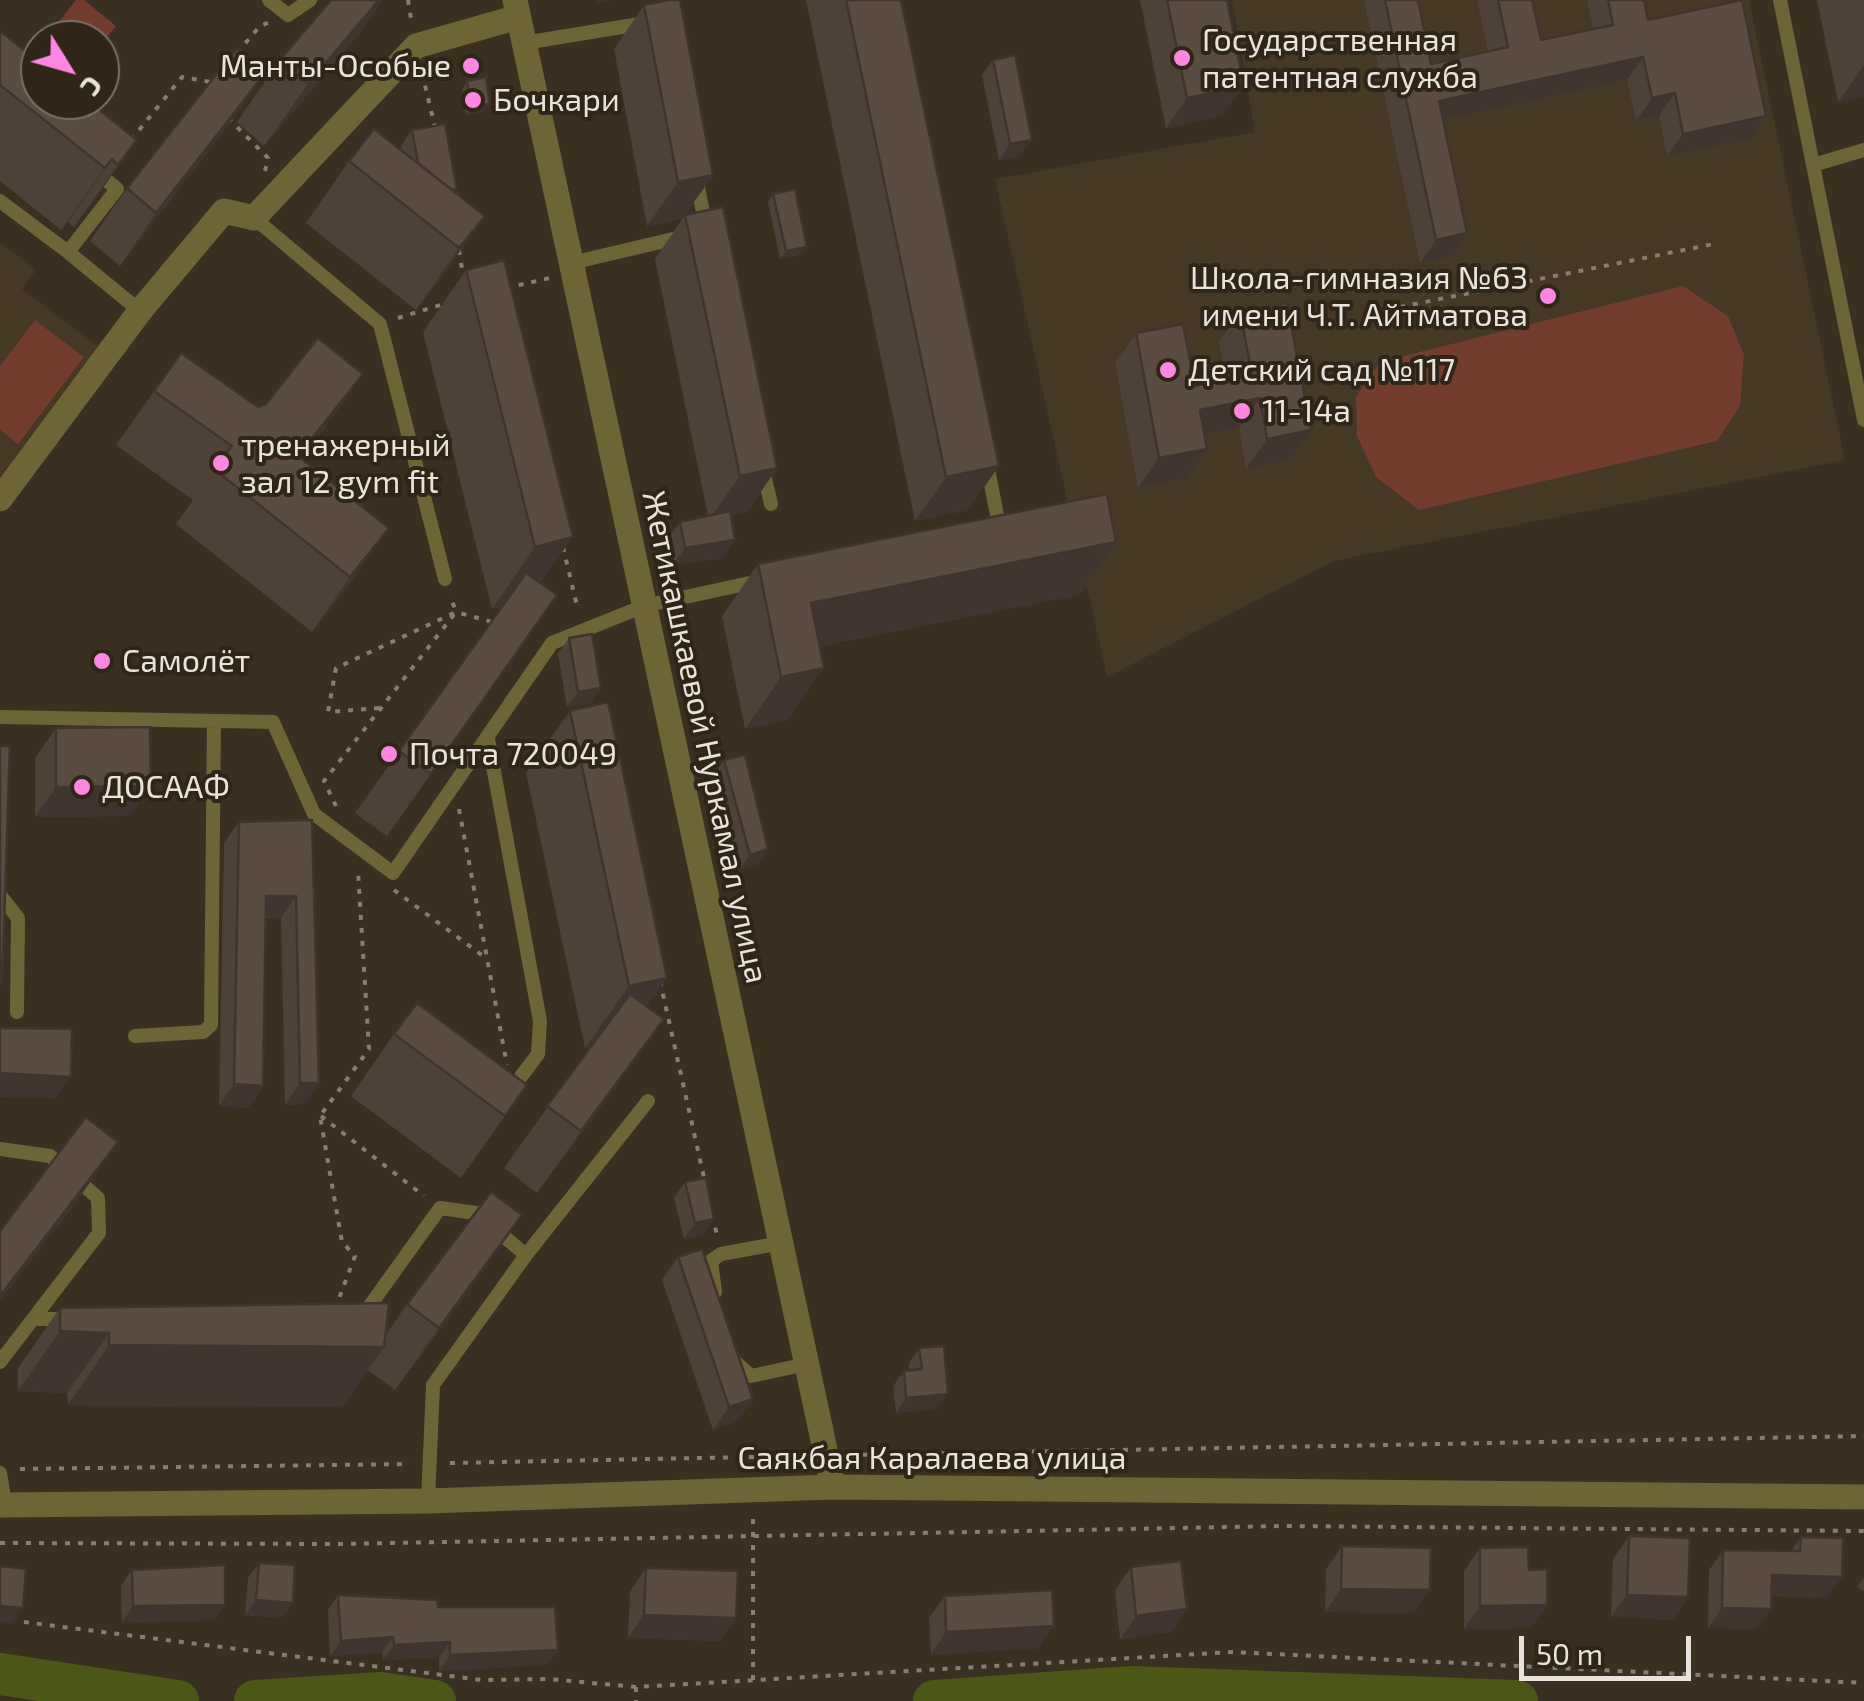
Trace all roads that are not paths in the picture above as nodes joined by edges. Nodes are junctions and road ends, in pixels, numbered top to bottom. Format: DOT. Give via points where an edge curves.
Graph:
graph roads {
  1 [pos="269,0"];
  2 [pos="310,0"];
  3 [pos="1780,0"];
  4 [pos="516,8"];
  5 [pos="655,21"];
  6 [pos="524,43"];
  7 [pos="1864,150"];
  8 [pos="692,158"];
  9 [pos="87,164"];
  10 [pos="1813,164"];
  11 [pos="0,201"];
  12 [pos="254,218"];
  13 [pos="707,232"];
  14 [pos="712,251"];
  15 [pos="68,252"];
  16 [pos="572,268"];
  17 [pos="140,311"];
  18 [pos="1864,420"];
  19 [pos="981,435"];
  20 [pos="757,446"];
  21 [pos="0,500"];
  22 [pos="771,504"];
  23 [pos="1019,526"];
  24 [pos="1002,529"];
  25 [pos="983,533"];
  26 [pos="776,578"];
  27 [pos="445,579"];
  28 [pos="644,606"];
  29 [pos="0,717"];
  30 [pos="214,721"];
  31 [pos="488,740"];
  32 [pos="0,896"];
  33 [pos="17,1012"];
  34 [pos="135,1036"];
  35 [pos="648,1101"];
  36 [pos="501,1103"];
  37 [pos="0,1149"];
  38 [pos="780,1242"];
  39 [pos="526,1254"];
  40 [pos="720,1310"];
  41 [pos="331,1318"];
  42 [pos="93,1319"];
  43 [pos="33,1320"];
  44 [pos="728,1342"];
  45 [pos="0,1362"];
  46 [pos="807,1364"];
  47 [pos="0,1474"];
  48 [pos="833,1487"];
  49 [pos="1864,1497"];
  50 [pos="428,1500"];
  51 [pos="3,1505"];
  1 -- 2 [label="lane" via="288,15"];
  3 -- 10 [label="lane"];
  4 -- 6 [label="street, Жетикашкаевой Нуркамал улица"];
  4 -- 12 [label="street" via="416,46"];
  5 -- 6 [label="lane"];
  6 -- 16 [label="street, Жетикашкаевой Нуркамал улица"];
  7 -- 10 [label="lane"];
  8 -- 13 [label="lane"];
  9 -- 15 [label="lane" via="116,188"];
  10 -- 18 [label="lane"];
  11 -- 15 [label="lane"];
  12 -- 17 [label="street" via="224,212"];
  12 -- 27 [label="lane" via="380,324"];
  13 -- 14 [label="lane"];
  13 -- 16 [label="lane"];
  15 -- 17 [label="lane"];
  16 -- 28 [label="street, Жетикашкаевой Нуркамал улица"];
  17 -- 21 [label="street"];
  19 -- 24 [label="lane"];
  20 -- 22 [label="lane"];
  23 -- 24 [label="lane"];
  24 -- 25 [label="lane"];
  26 -- 28 [label="lane"];
  28 -- 31 [label="lane" via="552,643"];
  28 -- 38 [label="street, Жетикашкаевой Нуркамал улица"];
  29 -- 30 [label="lane"];
  30 -- 31 [label="lane" via="274,722 314,814 393,873"];
  30 -- 34 [label="lane" via="211,1026"];
  31 -- 36 [label="lane" via="540,1022 538,1054"];
  32 -- 33 [label="lane" via="18,918"];
  35 -- 39 [label="lane"];
  37 -- 43 [label="lane" via="50,1156 98,1198 100,1233"];
  38 -- 40 [label="lane" via="711,1261"];
  38 -- 46 [label="street, Жетикашкаевой Нуркамал улица"];
  39 -- 41 [label="lane" via="476,1213 440,1208 358,1323"];
  39 -- 50 [label="lane" via="433,1385"];
  42 -- 43 [label="lane"];
  43 -- 45 [label="lane"];
  44 -- 46 [label="lane" via="738,1369 750,1376"];
  46 -- 48 [label="street, Жетикашкаевой Нуркамал улица"];
  47 -- 51 [label="lane"];
  48 -- 49 [label="street, Саякбая Каралаева улица"];
  48 -- 50 [label="street, Саякбая Каралаева улица"];
  50 -- 51 [label="street, Саякбая Каралаева улица"];
}
